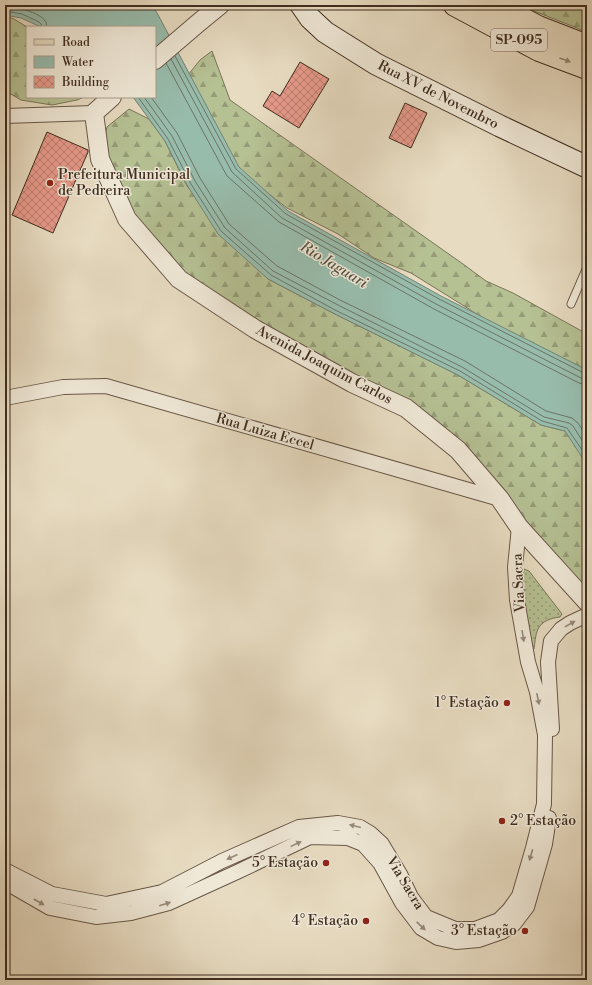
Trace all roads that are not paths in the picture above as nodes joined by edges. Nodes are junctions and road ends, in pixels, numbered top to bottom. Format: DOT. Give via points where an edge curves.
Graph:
graph roads {
  1 [pos="220,5"];
  2 [pos="301,5"];
  3 [pos="455,5"];
  4 [pos="497,5"];
  5 [pos="587,46"];
  6 [pos="156,59"];
  7 [pos="587,68"];
  8 [pos="111,98"];
  9 [pos="94,113"];
  10 [pos="5,116"];
  11 [pos="587,168"];
  12 [pos="587,267"];
  13 [pos="571,304"];
  14 [pos="5,398"];
  15 [pos="500,499"];
  16 [pos="519,527"];
  17 [pos="587,602"];
  18 [pos="587,615"];
  19 [pos="548,725"];
  20 [pos="367,838"];
  21 [pos="5,870"];
  22 [pos="195,875"];
  23 [pos="5,882"];
  24 [pos="202,888"];
  1 -- 6 [label="street"];
  2 -- 11 [label="main road, Rua XV de Novembro" via="325,32 376,64"];
  3 -- 7 [label="main road, SP-095, one-way" via="539,50"];
  4 -- 5 [label="main road, SP-095" via="538,27"];
  8 -- 9 [label="street"];
  9 -- 10 [label="street"];
  9 -- 15 [label="street, Avenida Joaquim Carlos" via="100,159 127,219 179,279 255,329 352,383 406,408 458,450"];
  12 -- 13 [label="lane"];
  14 -- 15 [label="street, Rua Luiza Eccel" via="64,387 106,386"];
  15 -- 16 [label="street, Avenida Joaquim Carlos"];
  16 -- 17 [label="street, Avenida Joaquim Carlos"];
  16 -- 19 [label="street, Via Sacra, one-way" via="515,568 517,600 528,662"];
  19 -- 18 [label="street, Via Sacra, one-way" via="548,662 551,641 561,629"];
  19 -- 20 [label="street, Via Sacra" via="551,805 545,844 527,907 514,924 502,932 479,940 456,942 438,938 421,928 402,903"];
  20 -- 22 [label="street, Via Sacra, one-way" via="360,827 338,823 299,827"];
  24 -- 20 [label="street, one-way" via="310,837"];
  21 -- 22 [label="street, Via Sacra" via="52,894 106,904 162,892"];
  22 -- 24 [label="street"];
  23 -- 24 [label="street, one-way" via="50,908 96,917 131,913 169,903"];
}
